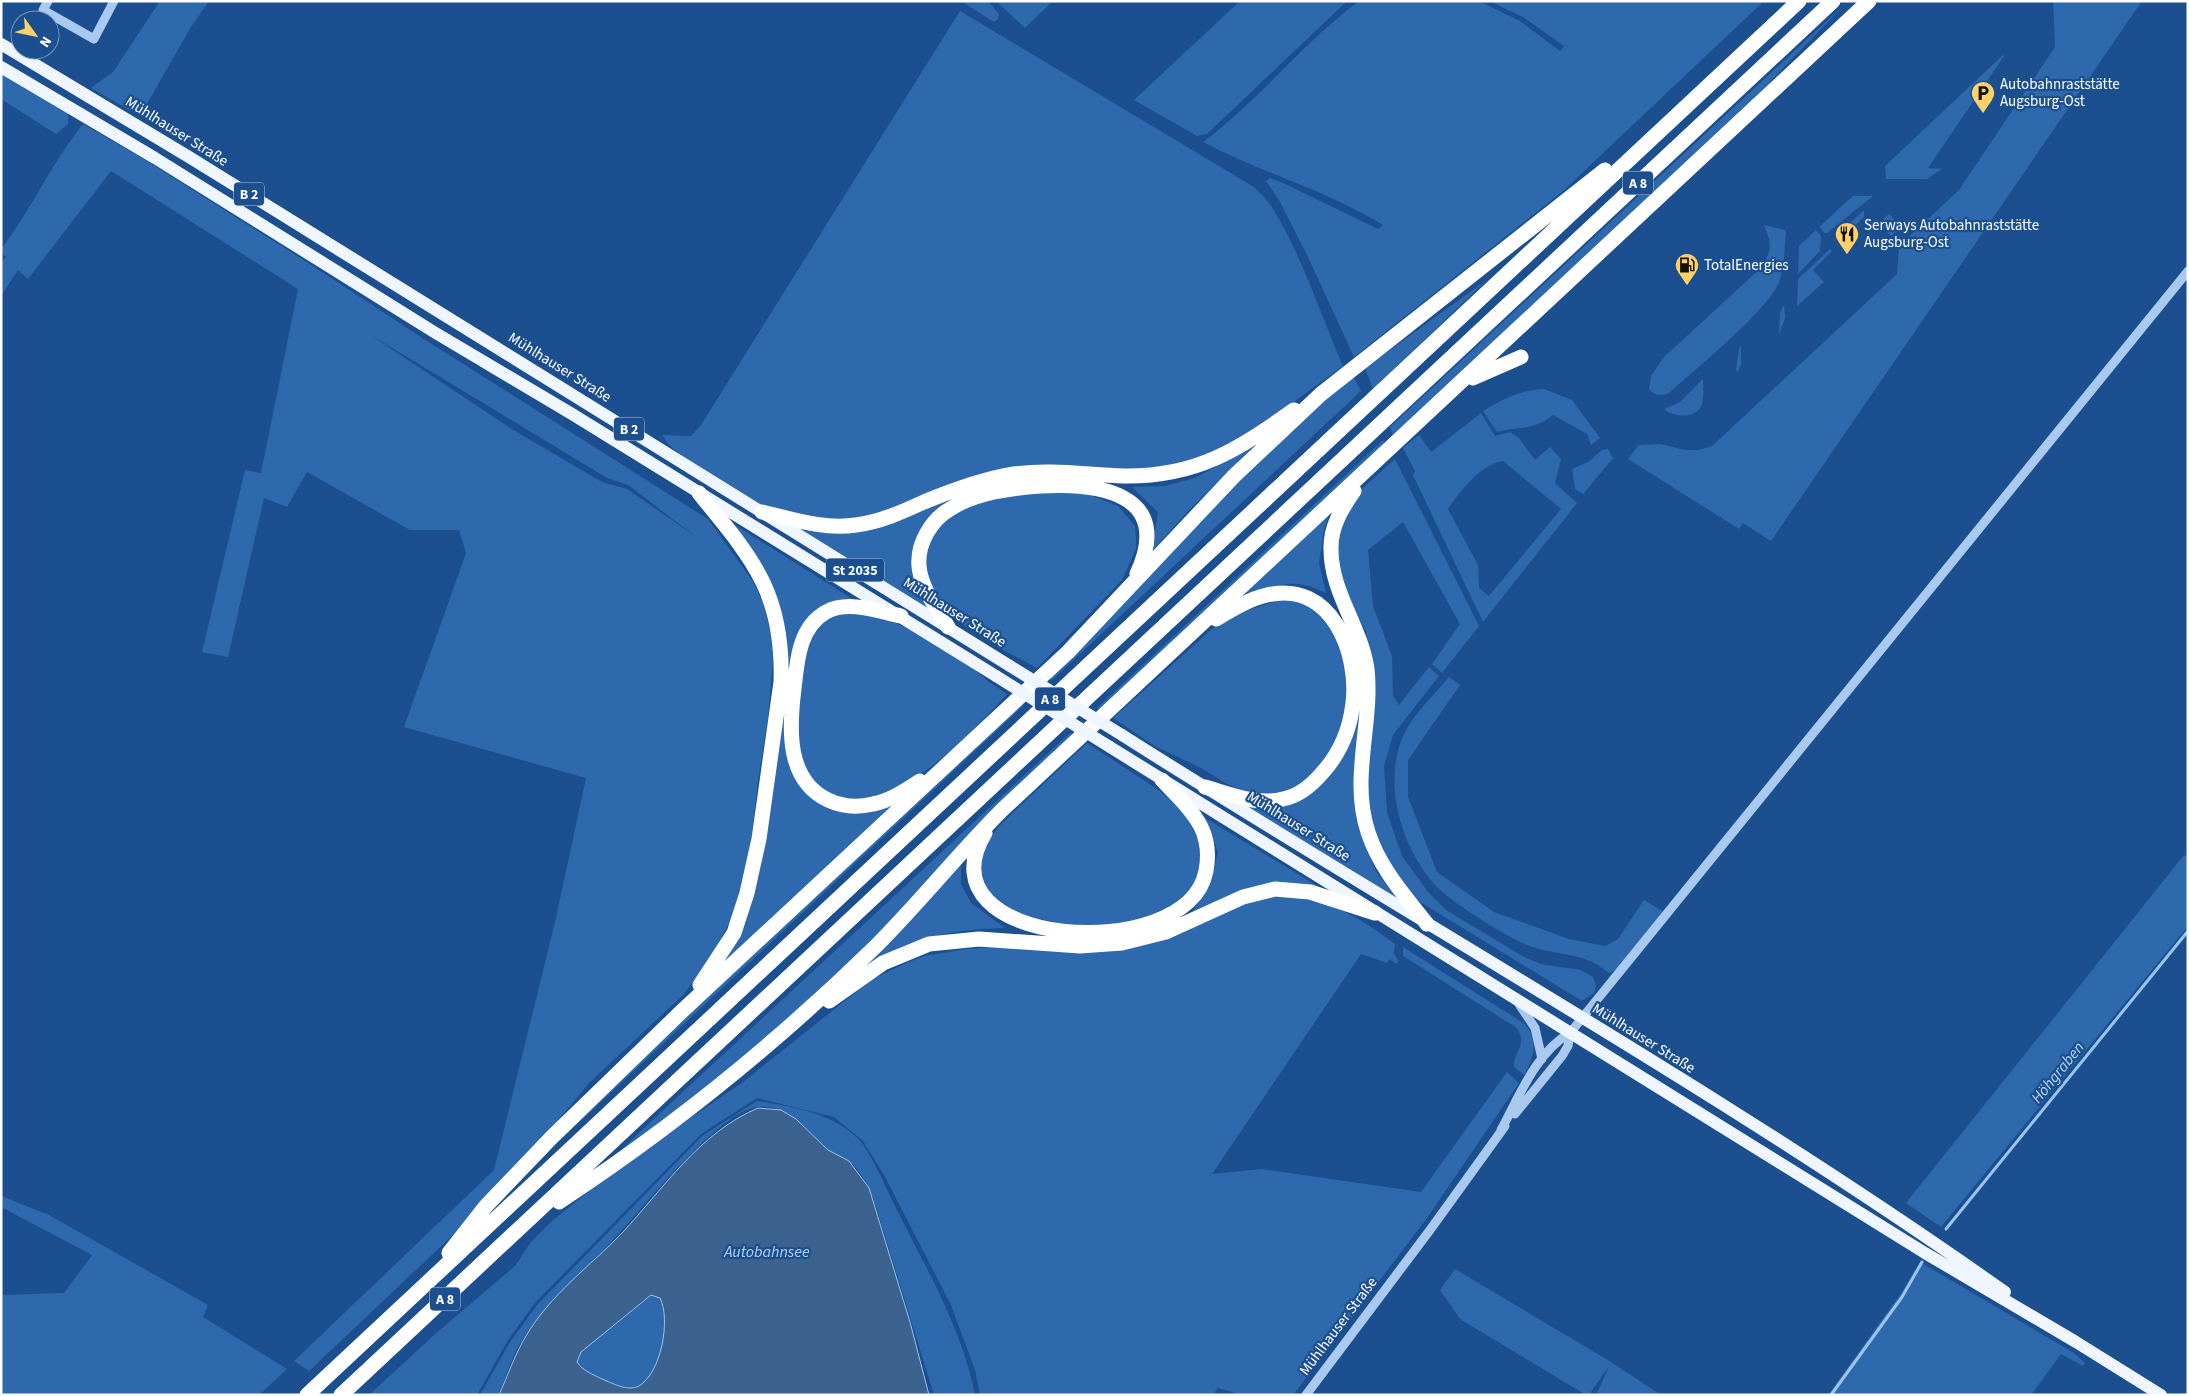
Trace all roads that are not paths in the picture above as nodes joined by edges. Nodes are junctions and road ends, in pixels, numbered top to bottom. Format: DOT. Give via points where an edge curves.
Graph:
graph roads {
  1 [pos="48,1"];
  2 [pos="114,1"];
  3 [pos="1799,1"];
  4 [pos="1833,1"];
  5 [pos="1869,1"];
  6 [pos="1,44"];
  7 [pos="1,66"];
  8 [pos="1672,119"];
  9 [pos="2188,271"];
  10 [pos="1521,357"];
  11 [pos="1455,389"];
  12 [pos="1321,394"];
  13 [pos="1377,461"];
  14 [pos="699,493"];
  15 [pos="762,512"];
  16 [pos="1128,589"];
  17 [pos="900,616"];
  18 [pos="948,627"];
  19 [pos="1187,637"];
  20 [pos="957,756"];
  21 [pos="1162,780"];
  22 [pos="1205,787"];
  23 [pos="1002,810"];
  24 [pos="1375,913"];
  25 [pos="1427,924"];
  26 [pos="1516,1000"];
  27 [pos="681,1012"];
  28 [pos="1581,1017"];
  29 [pos="785,1030"];
  30 [pos="1570,1033"];
  31 [pos="1542,1059"];
  32 [pos="1501,1130"];
  33 [pos="523,1226"];
  34 [pos="430,1280"];
  35 [pos="2076,1342"];
  36 [pos="306,1395"];
  37 [pos="341,1395"];
  38 [pos="1306,1395"];
  39 [pos="2161,1395"];
  1 -- 2 [label="street" via="43,10 94,39"];
  3 -- 8 [label="highway, A 8"];
  4 -- 33 [label="highway, A 8"];
  5 -- 11 [label="highway"];
  6 -- 15 [label="main road, Mühlhauser Straße / B 2"];
  7 -- 14 [label="main road, B 2"];
  8 -- 12 [label="highway"];
  8 -- 34 [label="highway, A 8"];
  9 -- 28 [label="street"];
  10 -- 11 [label="highway"];
  11 -- 13 [label="highway"];
  12 -- 15 [label="highway" via="1239,447 1183,471 1124,476 1051,471 1015,474 970,485 888,517 854,526 821,525"];
  12 -- 16 [label="highway" via="1234,476"];
  13 -- 19 [label="highway"];
  13 -- 25 [label="highway" via="1338,517 1331,544 1331,563 1339,593 1358,635 1367,670 1360,770 1364,819 1385,868"];
  14 -- 17 [label="main road, B 2"];
  14 -- 27 [label="highway" via="744,549 762,580 778,623 781,682 759,839 747,893 734,933"];
  15 -- 18 [label="main road, Mühlhauser Straße / St 2035"];
  16 -- 18 [label="highway" via="1142,562 1147,537 1144,520 1130,501 1118,494 1083,485 1015,488 962,502 949,509 926,534 920,550 922,582"];
  16 -- 20 [label="highway" via="1068,652"];
  17 -- 20 [label="highway" via="842,607 820,617 808,629 797,662 791,712 792,747 798,767 807,784 825,798 844,806 864,806 884,801 907,789"];
  17 -- 21 [label="main road, B 2, bridge"];
  18 -- 22 [label="main road, Mühlhauser Straße / St 2035, bridge"];
  19 -- 22 [label="highway" via="1256,598 1277,593 1292,594 1313,601 1330,616 1344,635 1352,665 1353,702 1348,728 1335,756 1310,786 1293,796 1262,802"];
  19 -- 23 [label="highway"];
  20 -- 27 [label="highway"];
  21 -- 23 [label="highway" via="1184,803 1203,831 1208,856 1205,876 1195,895 1180,910 1153,923 1128,929 1058,930 1014,918 992,907 977,888 973,878 973,860 981,840"];
  21 -- 24 [label="main road, St 2035"];
  22 -- 25 [label="main road, Mühlhauser Straße / St 2035"];
  23 -- 29 [label="highway" via="878,943"];
  24 -- 26 [label="main road, St 2035"];
  24 -- 29 [label="highway" via="1310,892 1275,889 1243,897 1166,932 1122,943 1080,946 979,939 929,944 883,964"];
  25 -- 28 [label="main road, Mühlhauser Straße / St 2035"];
  26 -- 30 [label="main road, St 2035"];
  26 -- 31 [label="street" via="1535,1028"];
  27 -- 34 [label="highway" via="552,1136 486,1206"];
  28 -- 30 [label="street"];
  28 -- 35 [label="main road, Mühlhauser Straße / St 2035" via="1934,1242"];
  29 -- 33 [label="highway" via="617,1163"];
  30 -- 31 [label="street, Mühlhauser Straße" via="1558,1039"];
  30 -- 32 [label="street, Mühlhauser Straße" via="1562,1056"];
  30 -- 35 [label="main road, St 2035" via="1924,1253"];
  31 -- 32 [label="street, Mühlhauser Straße"];
  32 -- 38 [label="street, Mühlhauser Straße"];
  33 -- 37 [label="highway, A 8"];
  34 -- 36 [label="highway, A 8"];
  35 -- 39 [label="main road, St 2035"];
}
